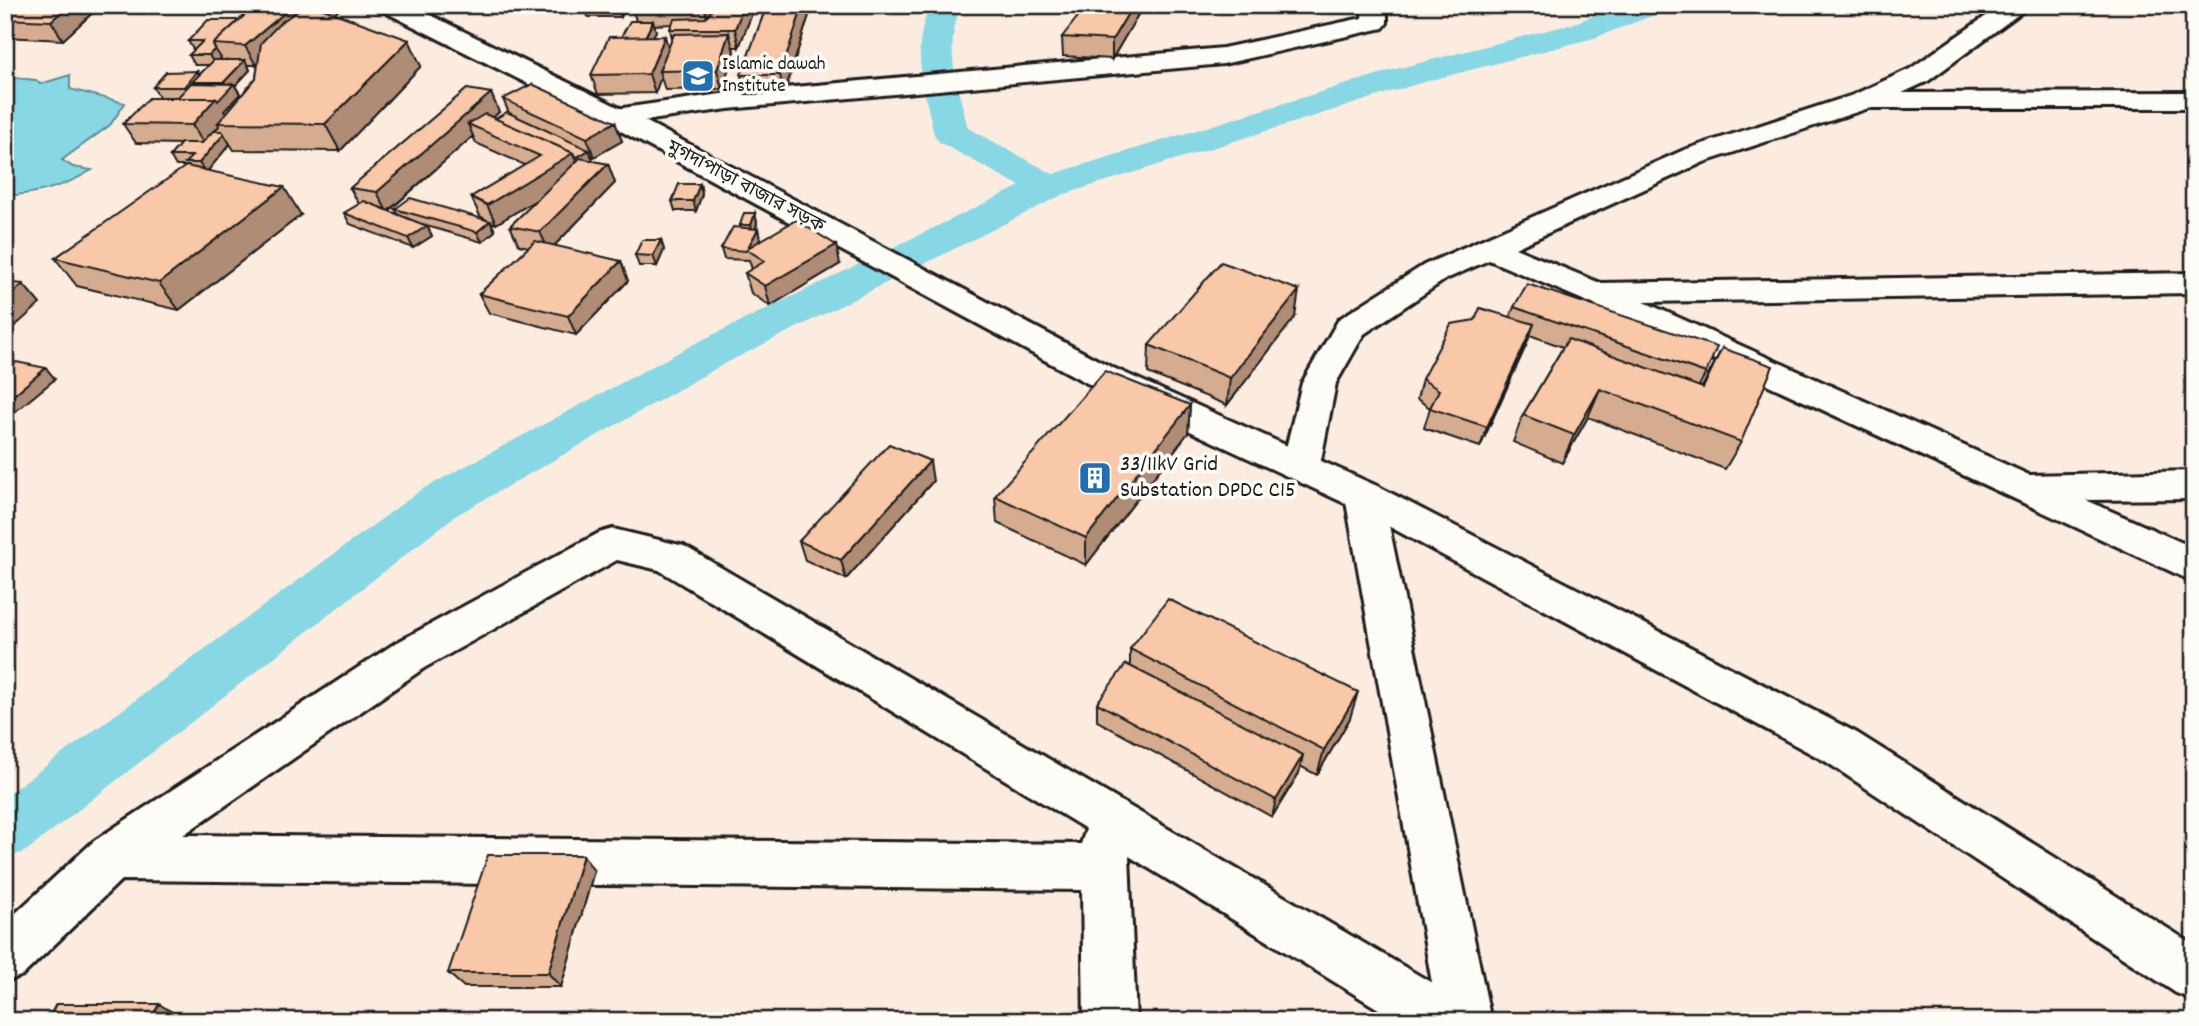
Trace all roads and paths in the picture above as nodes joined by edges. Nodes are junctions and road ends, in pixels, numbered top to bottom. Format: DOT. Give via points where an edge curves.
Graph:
graph roads {
  1 [pos="390,5"];
  2 [pos="1375,5"];
  3 [pos="2019,5"];
  4 [pos="2194,100"];
  5 [pos="1863,101"];
  6 [pos="615,117"];
  7 [pos="1491,249"];
  8 [pos="2194,283"];
  9 [pos="1592,292"];
  10 [pos="1301,465"];
  11 [pos="2194,485"];
  12 [pos="2024,487"];
  13 [pos="1364,496"];
  14 [pos="2194,566"];
  15 [pos="1104,814"];
  16 [pos="111,857"];
  17 [pos="1106,867"];
  18 [pos="5,957"];
  19 [pos="2194,975"];
  20 [pos="1110,1021"];
  21 [pos="1447,1021"];
  22 [pos="1465,1021"];
  1 -- 6 [label="street, মুগদাপাড়া বাজার সড়ক"];
  2 -- 6 [label="street" via="1374,23 1223,56 728,101"];
  3 -- 5 [label="street" via="1919,75"];
  4 -- 5 [label="street"];
  5 -- 7 [label="street" via="1695,156"];
  6 -- 10 [label="street, মুগদাপাড়া বাজার সড়ক" via="1099,375"];
  7 -- 9 [label="street"];
  7 -- 10 [label="street" via="1435,272 1351,327 1319,383"];
  8 -- 9 [label="street"];
  9 -- 12 [label="street"];
  10 -- 13 [label="street, মুগদাপাড়া বাজার সড়ক"];
  11 -- 12 [label="street"];
  12 -- 14 [label="street"];
  13 -- 19 [label="street, মুগদাপাড়া বাজার সড়ক" via="1841,747"];
  13 -- 22 [label="street"];
  15 -- 16 [label="street" via="670,557 614,544 409,656"];
  15 -- 17 [label="street"];
  15 -- 21 [label="street"];
  16 -- 17 [label="street"];
  16 -- 18 [label="street"];
  17 -- 20 [label="street"];
}
